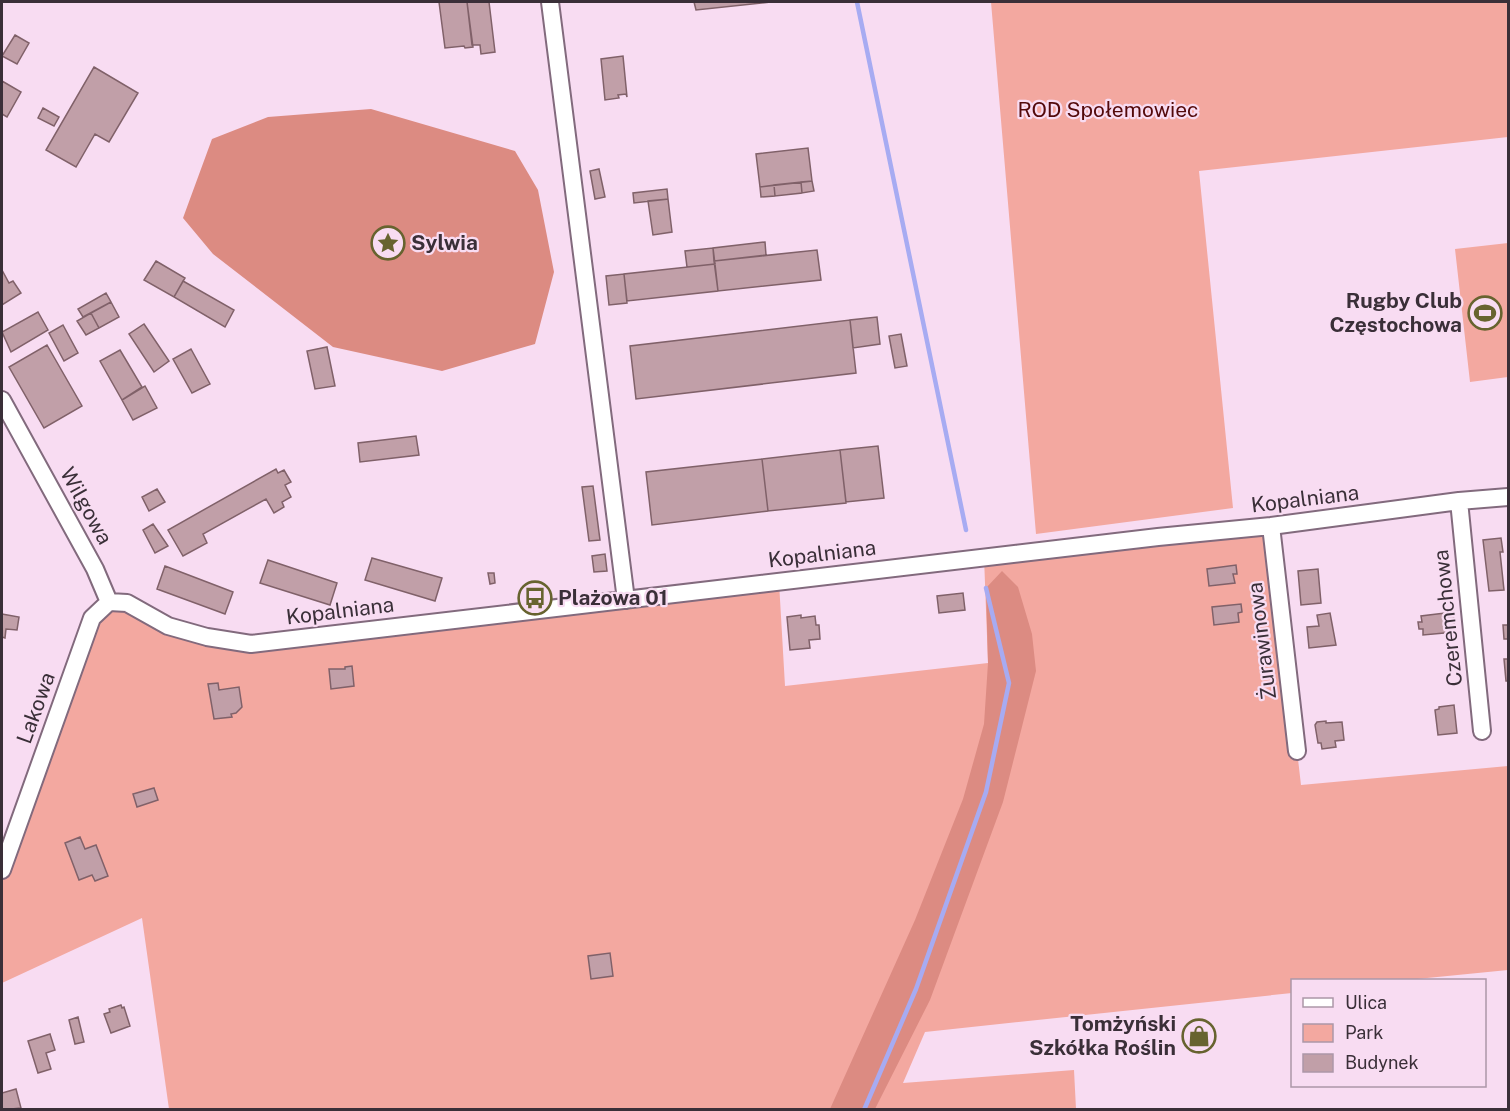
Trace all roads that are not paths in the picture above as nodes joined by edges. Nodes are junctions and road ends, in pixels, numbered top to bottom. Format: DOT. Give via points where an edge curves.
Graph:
graph roads {
  1 [pos="550,2"];
  2 [pos="2,400"];
  3 [pos="1509,497"];
  4 [pos="1459,501"];
  5 [pos="1271,526"];
  6 [pos="626,600"];
  7 [pos="109,602"];
  8 [pos="1482,731"];
  9 [pos="1297,751"];
  10 [pos="2,870"];
  1 -- 6 [label="street"];
  2 -- 7 [label="street, Wilgowa" via="95,569"];
  3 -- 4 [label="street, Kopalniana"];
  4 -- 5 [label="street, Kopalniana"];
  4 -- 8 [label="street, Czeremchowa"];
  5 -- 6 [label="street, Kopalniana"];
  5 -- 9 [label="street, Żurawinowa"];
  6 -- 7 [label="street, Kopalniana" via="251,644 168,626 127,603"];
  7 -- 10 [label="street, Lakowa" via="92,618"];
}
